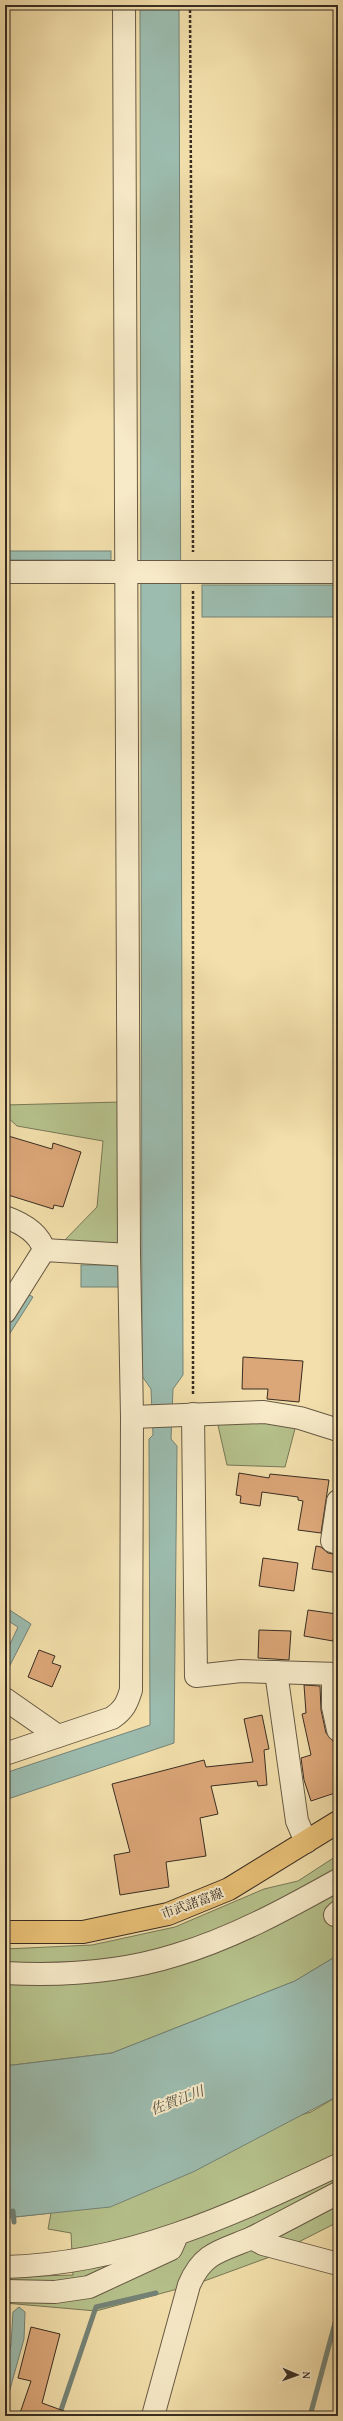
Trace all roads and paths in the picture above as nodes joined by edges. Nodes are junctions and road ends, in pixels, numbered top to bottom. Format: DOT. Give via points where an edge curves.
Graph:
graph roads {
  1 [pos="124,5"];
  2 [pos="190,5"];
  3 [pos="5,572"];
  4 [pos="132,572"];
  5 [pos="338,572"];
  6 [pos="190,573"];
  7 [pos="5,1217"];
  8 [pos="44,1250"];
  9 [pos="129,1255"];
  10 [pos="5,1312"];
  11 [pos="189,1414"];
  12 [pos="138,1417"];
  13 [pos="338,1430"];
  14 [pos="338,1501"];
  15 [pos="338,1543"];
  16 [pos="276,1672"];
  17 [pos="335,1674"];
  18 [pos="5,1699"];
  19 [pos="338,1730"];
  20 [pos="58,1736"];
  21 [pos="5,1754"];
  22 [pos="338,1822"];
  23 [pos="306,1842"];
  24 [pos="338,1880"];
  25 [pos="5,1932"];
  26 [pos="5,1973"];
  27 [pos="338,2165"];
  28 [pos="338,2193"];
  29 [pos="177,2236"];
  30 [pos="252,2238"];
  31 [pos="338,2264"];
  32 [pos="5,2268"];
  33 [pos="5,2291"];
  34 [pos="153,2416"];
  1 -- 4 [label="street"];
  2 -- 6 [label="path"];
  3 -- 4 [label="street"];
  4 -- 6 [label="street"];
  4 -- 9 [label="street"];
  5 -- 6 [label="street"];
  6 -- 11 [label="path"];
  7 -- 8 [label="street" via="20,1222 41,1239"];
  8 -- 9 [label="street"];
  8 -- 10 [label="street"];
  9 -- 12 [label="street"];
  11 -- 12 [label="street"];
  11 -- 13 [label="street" via="264,1412 300,1418"];
  11 -- 16 [label="street" via="196,1676 241,1671"];
  12 -- 20 [label="street" via="131,1690 128,1703 122,1712 112,1718"];
  14 -- 15 [label="street" via="332,1541"];
  16 -- 17 [label="street"];
  16 -- 23 [label="street" via="298,1821"];
  17 -- 19 [label="street" via="333,1707"];
  18 -- 20 [label="street"];
  20 -- 21 [label="street"];
  22 -- 23 [label="main road, 市武諸富線"];
  23 -- 25 [label="main road, 市武諸富線" via="229,1890 168,1914 83,1932"];
  24 -- 26 [label="street" via="236,1933 175,1956 104,1970"];
  27 -- 29 [label="street"];
  28 -- 30 [label="street"];
  29 -- 32 [label="street" via="82,2260"];
  29 -- 33 [label="street" via="171,2249 89,2287 56,2292"];
  30 -- 31 [label="street" via="263,2244"];
  30 -- 34 [label="street" via="208,2256 196,2269 189,2285"];
}
